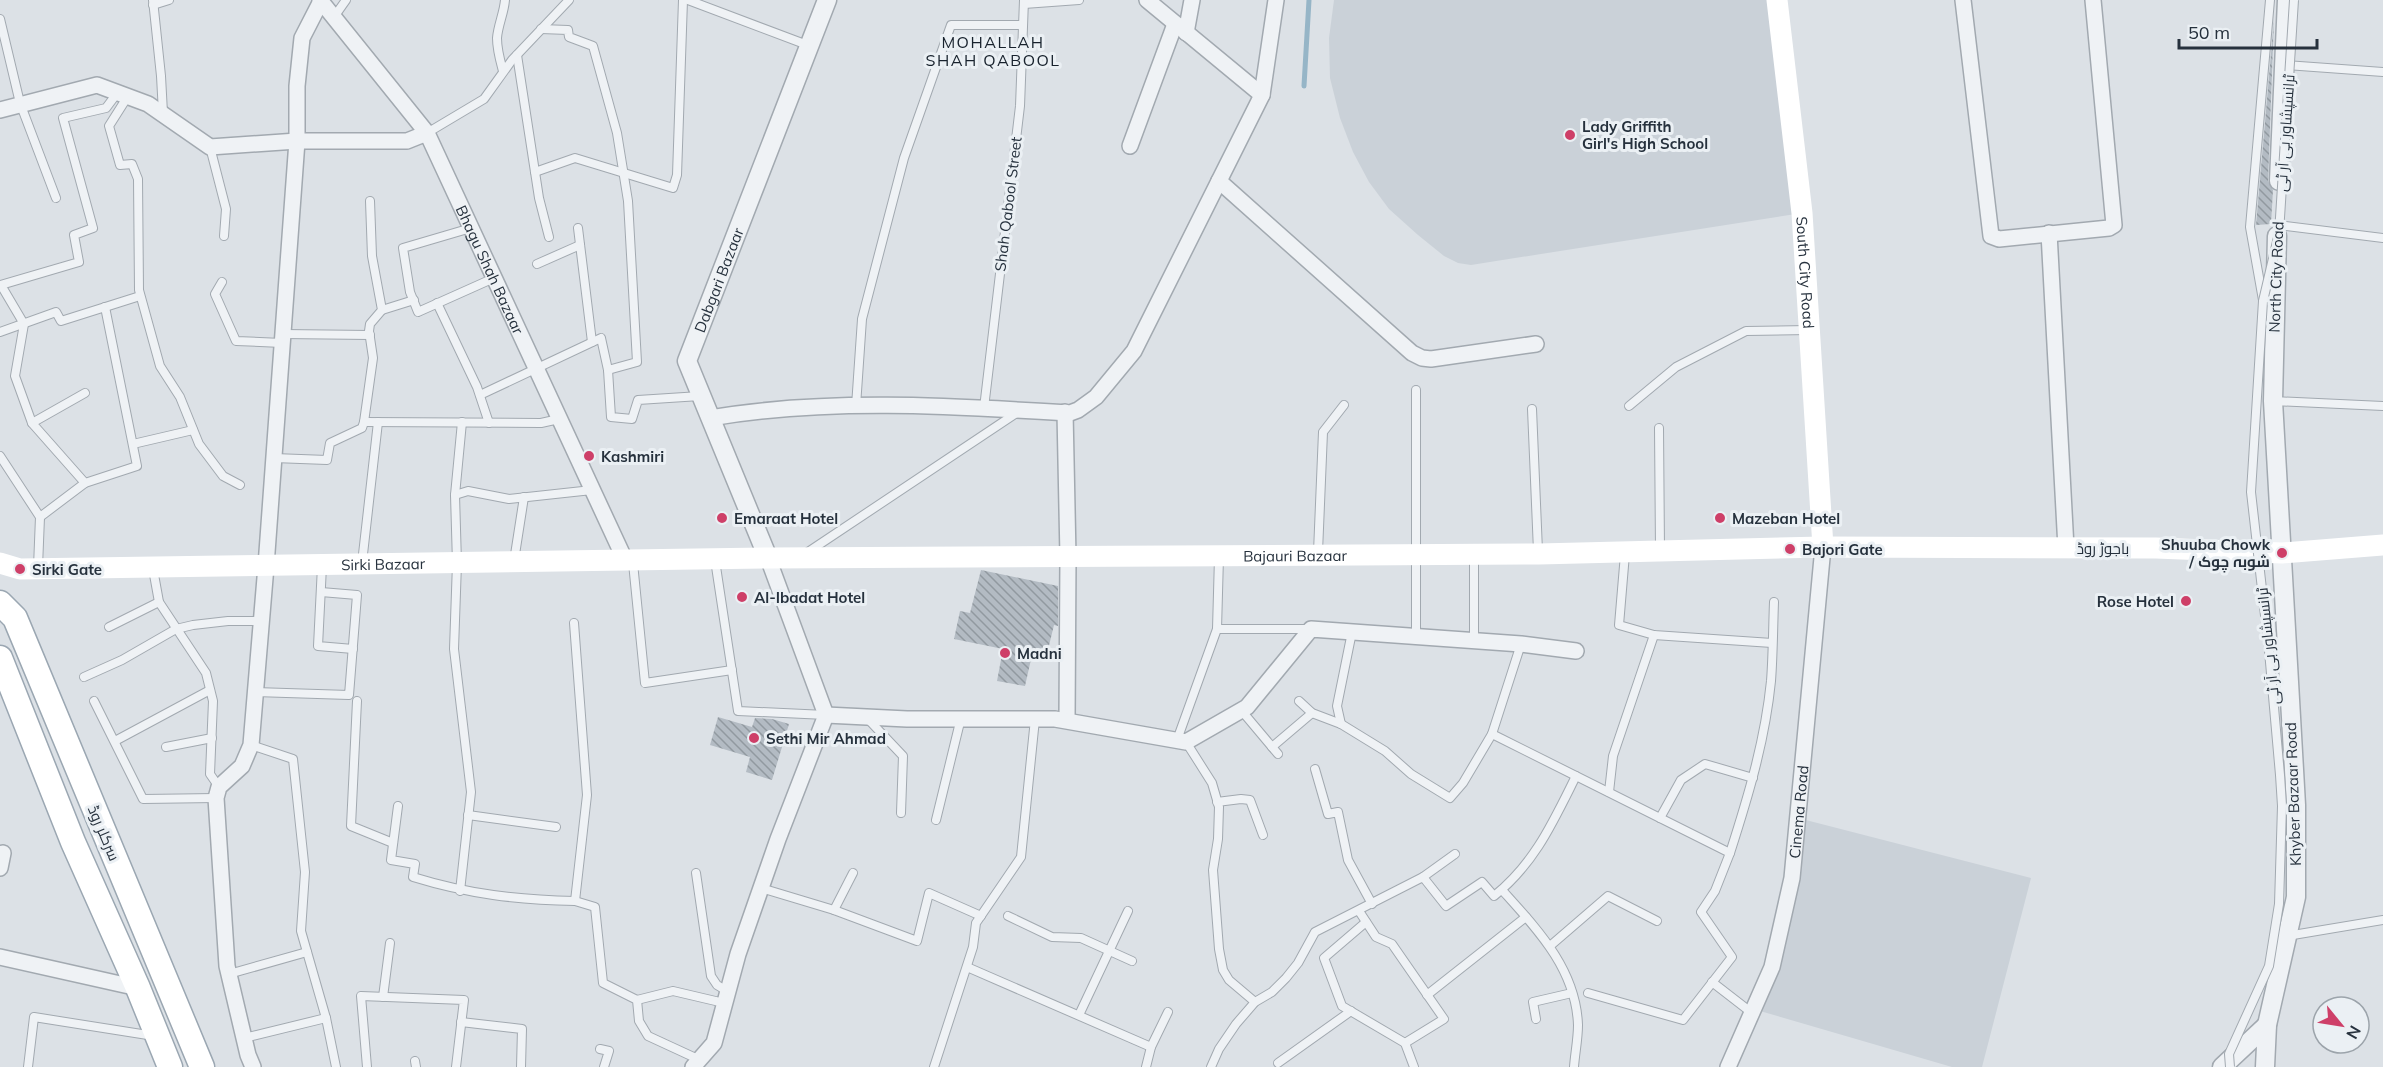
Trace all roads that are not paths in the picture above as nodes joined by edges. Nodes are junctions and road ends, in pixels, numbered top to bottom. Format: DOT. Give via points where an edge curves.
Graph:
graph roads {
  1 [pos="168,0"];
  2 [pos="320,0"];
  3 [pos="345,0"];
  4 [pos="505,0"];
  5 [pos="569,0"];
  6 [pos="683,0"];
  7 [pos="688,0"];
  8 [pos="827,0"];
  9 [pos="1074,0"];
  10 [pos="1079,0"];
  11 [pos="1147,0"];
  12 [pos="1192,0"];
  13 [pos="1276,0"];
  14 [pos="1777,0"];
  15 [pos="1963,0"];
  16 [pos="2093,0"];
  17 [pos="2270,0"];
  18 [pos="2287,0"];
  19 [pos="2295,0"];
  20 [pos="153,2"];
  21 [pos="1024,2"];
  22 [pos="334,17"];
  23 [pos="0,19"];
  24 [pos="1023,25"];
  25 [pos="541,29"];
  26 [pos="1180,29"];
  27 [pos="810,46"];
  28 [pos="517,55"];
  29 [pos="2283,65"];
  30 [pos="503,71"];
  31 [pos="2383,72"];
  32 [pos="123,94"];
  33 [pos="1262,95"];
  34 [pos="20,104"];
  35 [pos="0,110"];
  36 [pos="163,113"];
  37 [pos="427,134"];
  38 [pos="297,141"];
  39 [pos="1130,146"];
  40 [pos="210,147"];
  41 [pos="535,172"];
  42 [pos="623,174"];
  43 [pos="1219,182"];
  44 [pos="56,198"];
  45 [pos="370,201"];
  46 [pos="2278,225"];
  47 [pos="471,228"];
  48 [pos="578,228"];
  49 [pos="2049,233"];
  50 [pos="224,236"];
  51 [pos="549,237"];
  52 [pos="2383,238"];
  53 [pos="580,245"];
  54 [pos="537,264"];
  55 [pos="494,278"];
  56 [pos="222,282"];
  57 [pos="140,296"];
  58 [pos="414,300"];
  59 [pos="2263,301"];
  60 [pos="437,303"];
  61 [pos="105,307"];
  62 [pos="382,310"];
  63 [pos="24,324"];
  64 [pos="1810,330"];
  65 [pos="0,332"];
  66 [pos="370,335"];
  67 [pos="283,338"];
  68 [pos="592,342"];
  69 [pos="1536,344"];
  70 [pos="536,369"];
  71 [pos="608,370"];
  72 [pos="1416,390"];
  73 [pos="85,393"];
  74 [pos="480,395"];
  75 [pos="701,396"];
  76 [pos="2272,401"];
  77 [pos="1344,405"];
  78 [pos="856,406"];
  79 [pos="1629,406"];
  80 [pos="2383,406"];
  81 [pos="984,408"];
  82 [pos="1022,409"];
  83 [pos="1532,409"];
  84 [pos="1065,412"];
  85 [pos="710,418"];
  86 [pos="559,419"];
  87 [pos="364,422"];
  88 [pos="378,422"];
  89 [pos="462,422"];
  90 [pos="32,423"];
  91 [pos="489,423"];
  92 [pos="1659,428"];
  93 [pos="193,430"];
  94 [pos="133,444"];
  95 [pos="0,456"];
  96 [pos="274,458"];
  97 [pos="85,483"];
  98 [pos="240,485"];
  99 [pos="592,490"];
  100 [pos="455,495"];
  101 [pos="524,497"];
  102 [pos="40,517"];
  103 [pos="2383,544"];
  104 [pos="1823,547"];
  105 [pos="2066,548"];
  106 [pos="1660,552"];
  107 [pos="1626,553"];
  108 [pos="2282,553"];
  109 [pos="1539,554"];
  110 [pos="1318,555"];
  111 [pos="1417,555"];
  112 [pos="1474,555"];
  113 [pos="1220,556"];
  114 [pos="1068,557"];
  115 [pos="768,558"];
  116 [pos="798,558"];
  117 [pos="714,559"];
  118 [pos="629,560"];
  119 [pos="514,562"];
  120 [pos="0,563"];
  121 [pos="457,563"];
  122 [pos="362,564"];
  123 [pos="322,565"];
  124 [pos="266,566"];
  125 [pos="152,567"];
  126 [pos="38,569"];
  127 [pos="321,592"];
  128 [pos="159,602"];
  129 [pos="1774,602"];
  130 [pos="1,606"];
  131 [pos="262,621"];
  132 [pos="574,623"];
  133 [pos="109,627"];
  134 [pos="176,629"];
  135 [pos="1217,629"];
  136 [pos="1311,629"];
  137 [pos="1352,632"];
  138 [pos="1654,635"];
  139 [pos="1416,636"];
  140 [pos="1474,640"];
  141 [pos="1772,643"];
  142 [pos="1521,644"];
  143 [pos="353,649"];
  144 [pos="1576,651"];
  145 [pos="0,658"];
  146 [pos="732,670"];
  147 [pos="84,677"];
  148 [pos="210,690"];
  149 [pos="255,692"];
  150 [pos="94,701"];
  151 [pos="357,701"];
  152 [pos="1299,701"];
  153 [pos="1241,710"];
  154 [pos="1312,713"];
  155 [pos="826,715"];
  156 [pos="866,717"];
  157 [pos="961,718"];
  158 [pos="1035,719"];
  159 [pos="1067,720"];
  160 [pos="1341,724"];
  161 [pos="1492,734"];
  162 [pos="212,738"];
  163 [pos="115,741"];
  164 [pos="1182,741"];
  165 [pos="251,745"];
  166 [pos="166,747"];
  167 [pos="1272,747"];
  168 [pos="1278,754"];
  169 [pos="1315,769"];
  170 [pos="1576,776"];
  171 [pos="1753,778"];
  172 [pos="218,792"];
  173 [pos="1609,792"];
  174 [pos="1217,802"];
  175 [pos="398,806"];
  176 [pos="901,813"];
  177 [pos="468,815"];
  178 [pos="1660,818"];
  179 [pos="936,820"];
  180 [pos="556,827"];
  181 [pos="1263,835"];
  182 [pos="393,843"];
  183 [pos="1730,853"];
  184 [pos="1455,854"];
  185 [pos="696,873"];
  186 [pos="853,873"];
  187 [pos="1423,877"];
  188 [pos="761,888"];
  189 [pos="1502,890"];
  190 [pos="460,891"];
  191 [pos="575,901"];
  192 [pos="1372,904"];
  193 [pos="834,910"];
  194 [pos="1128,911"];
  195 [pos="1359,911"];
  196 [pos="981,916"];
  197 [pos="1008,916"];
  198 [pos="1526,918"];
  199 [pos="2383,920"];
  200 [pos="1657,921"];
  201 [pos="1366,922"];
  202 [pos="2286,936"];
  203 [pos="390,944"];
  204 [pos="1550,946"];
  205 [pos="1109,951"];
  206 [pos="307,952"];
  207 [pos="0,957"];
  208 [pos="1132,961"];
  209 [pos="967,966"];
  210 [pos="229,974"];
  211 [pos="1712,982"];
  212 [pos="138,988"];
  213 [pos="1572,993"];
  214 [pos="1588,993"];
  215 [pos="1427,995"];
  216 [pos="383,997"];
  217 [pos="726,997"];
  218 [pos="637,1000"];
  219 [pos="1255,1002"];
  220 [pos="1351,1011"];
  221 [pos="1168,1012"];
  222 [pos="1752,1013"];
  223 [pos="1079,1015"];
  224 [pos="326,1018"];
  225 [pos="1536,1019"];
  226 [pos="461,1022"];
  227 [pos="2266,1025"];
  228 [pos="158,1037"];
  229 [pos="244,1038"];
  230 [pos="1405,1043"];
  231 [pos="1151,1047"];
  232 [pos="600,1050"];
  233 [pos="2226,1061"];
  234 [pos="1278,1063"];
  235 [pos="702,1065"];
  236 [pos="28,1067"];
  237 [pos="170,1067"];
  238 [pos="202,1067"];
  239 [pos="253,1067"];
  240 [pos="336,1067"];
  241 [pos="368,1067"];
  242 [pos="456,1067"];
  243 [pos="521,1067"];
  244 [pos="604,1067"];
  245 [pos="934,1067"];
  246 [pos="1146,1067"];
  247 [pos="1211,1067"];
  248 [pos="1414,1067"];
  249 [pos="1574,1067"];
  250 [pos="1728,1067"];
  251 [pos="2230,1067"];
  252 [pos="2234,1067"];
  253 [pos="2265,1067"];
  1 -- 20 [label="lane"];
  2 -- 22 [label="street, Bhagu Shah Bazaar"];
  2 -- 38 [label="street" via="302,38"];
  3 -- 22 [label="lane"];
  4 -- 30 [label="lane" via="497,36"];
  5 -- 25 [label="lane"];
  6 -- 42 [label="lane" via="677,176 673,188"];
  7 -- 27 [label="lane"];
  8 -- 27 [label="street, Dabgari Bazaar"];
  9 -- 10 [label="lane"];
  9 -- 21 [label="lane"];
  11 -- 26 [label="street"];
  12 -- 26 [label="street"];
  13 -- 33 [label="street"];
  14 -- 64 [label="main road, South City Road" via="1802,213"];
  15 -- 49 [label="street" via="1991,236 1999,239"];
  16 -- 49 [label="street" via="2115,221 2109,228"];
  17 -- 59 [label="lane, ٹرانسپشاور بی آر ٹی" via="2250,227"];
  18 -- 29 [label="street, North City Road"];
  19 -- 59 [label="lane, ٹرانسپشاور بی آر ٹی, bridge" via="2279,233"];
  20 -- 36 [label="lane"];
  21 -- 24 [label="lane, Shah Qabool Street"];
  22 -- 37 [label="street, Bhagu Shah Bazaar"];
  23 -- 34 [label="lane"];
  24 -- 78 [label="lane" via="951,25 904,158 862,319"];
  24 -- 81 [label="lane, Shah Qabool Street" via="1020,106"];
  25 -- 28 [label="lane"];
  25 -- 42 [label="lane" via="568,30 569,37 593,46 617,133"];
  26 -- 33 [label="street"];
  26 -- 39 [label="street"];
  27 -- 75 [label="street, Dabgari Bazaar" via="687,361"];
  28 -- 30 [label="lane"];
  28 -- 41 [label="lane"];
  29 -- 31 [label="lane"];
  29 -- 46 [label="street, North City Road"];
  30 -- 37 [label="lane" via="484,99"];
  32 -- 34 [label="street" via="97,85"];
  32 -- 36 [label="street"];
  32 -- 57 [label="lane" via="109,126 120,165 132,164 138,179"];
  32 -- 63 [label="lane" via="106,108 63,118 93,228 74,235 79,262 1,285"];
  33 -- 43 [label="street"];
  34 -- 35 [label="street"];
  34 -- 44 [label="lane"];
  36 -- 40 [label="street"];
  37 -- 38 [label="street" via="407,141"];
  37 -- 47 [label="street, Bhagu Shah Bazaar"];
  38 -- 40 [label="street"];
  38 -- 67 [label="street"];
  40 -- 50 [label="lane" via="226,208"];
  41 -- 42 [label="lane" via="575,158"];
  41 -- 51 [label="lane"];
  42 -- 71 [label="lane" via="637,362"];
  43 -- 69 [label="street" via="1412,353 1431,359"];
  43 -- 84 [label="street" via="1134,351 1096,397 1078,410"];
  45 -- 62 [label="lane" via="372,256"];
  46 -- 52 [label="lane"];
  46 -- 76 [label="street, North City Road"];
  47 -- 55 [label="street, Bhagu Shah Bazaar"];
  47 -- 58 [label="lane" via="403,248"];
  48 -- 53 [label="lane"];
  49 -- 105 [label="street"];
  53 -- 54 [label="lane"];
  53 -- 68 [label="lane"];
  55 -- 60 [label="lane"];
  55 -- 70 [label="street, Bhagu Shah Bazaar"];
  56 -- 67 [label="lane" via="215,294 236,341"];
  57 -- 61 [label="lane"];
  57 -- 93 [label="lane" via="160,366 180,397"];
  58 -- 60 [label="lane" via="418,312"];
  58 -- 62 [label="lane"];
  59 -- 233 [label="lane, ٹرانسپشاور بی آر ٹی, bridge" via="2251,492 2281,785 2279,904 2268,966"];
  60 -- 74 [label="lane"];
  61 -- 63 [label="lane" via="62,321 56,312"];
  61 -- 94 [label="lane"];
  62 -- 66 [label="lane" via="370,324"];
  63 -- 65 [label="lane"];
  63 -- 90 [label="lane" via="15,376"];
  64 -- 79 [label="lane" via="1746,331 1676,367"];
  64 -- 104 [label="main road, South City Road"];
  66 -- 67 [label="lane"];
  66 -- 87 [label="lane" via="373,358"];
  67 -- 96 [label="street"];
  68 -- 70 [label="lane"];
  68 -- 71 [label="lane" via="601,338"];
  70 -- 74 [label="lane"];
  70 -- 86 [label="street, Bhagu Shah Bazaar"];
  71 -- 75 [label="lane" via="611,417 632,419 639,400"];
  72 -- 111 [label="lane"];
  73 -- 90 [label="lane"];
  74 -- 91 [label="lane"];
  75 -- 85 [label="street, Dabgari Bazaar"];
  76 -- 80 [label="lane"];
  76 -- 108 [label="street, North City Road"];
  77 -- 110 [label="lane" via="1323,432"];
  78 -- 81 [label="street"];
  78 -- 85 [label="street" via="747,411"];
  81 -- 82 [label="street"];
  82 -- 84 [label="street"];
  82 -- 116 [label="lane"];
  83 -- 109 [label="lane"];
  84 -- 114 [label="street"];
  85 -- 115 [label="street, Dabgari Bazaar"];
  86 -- 91 [label="lane"];
  86 -- 99 [label="street, Bhagu Shah Bazaar"];
  87 -- 88 [label="lane"];
  87 -- 96 [label="lane" via="362,428 330,443 327,460"];
  88 -- 89 [label="lane"];
  88 -- 122 [label="lane"];
  89 -- 91 [label="lane"];
  89 -- 100 [label="lane"];
  90 -- 97 [label="lane"];
  92 -- 106 [label="lane"];
  93 -- 94 [label="lane"];
  93 -- 98 [label="lane" via="223,476"];
  94 -- 97 [label="lane" via="137,466"];
  95 -- 102 [label="lane"];
  96 -- 124 [label="street"];
  97 -- 102 [label="lane"];
  99 -- 101 [label="lane"];
  99 -- 118 [label="street, Bhagu Shah Bazaar"];
  100 -- 101 [label="lane" via="468,491 509,499"];
  100 -- 121 [label="lane"];
  101 -- 119 [label="lane"];
  102 -- 126 [label="lane"];
  103 -- 108 [label="main road, باجوڑ روڈ"];
  104 -- 105 [label="main road, باجوڑ روڈ"];
  104 -- 106 [label="main road, Bajauri Bazaar"];
  104 -- 222 [label="street, Cinema Road" via="1792,878 1772,967"];
  105 -- 108 [label="main road, باجوڑ روڈ"];
  106 -- 107 [label="main road, Bajauri Bazaar"];
  107 -- 109 [label="main road, Bajauri Bazaar"];
  107 -- 138 [label="lane" via="1619,625"];
  108 -- 202 [label="street, Khyber Bazaar Road" via="2296,805 2296,897"];
  109 -- 112 [label="main road, Bajauri Bazaar"];
  110 -- 111 [label="main road, Bajauri Bazaar"];
  110 -- 113 [label="main road, Bajauri Bazaar"];
  111 -- 112 [label="main road, Bajauri Bazaar"];
  111 -- 139 [label="lane"];
  112 -- 140 [label="lane"];
  113 -- 114 [label="main road, Bajauri Bazaar"];
  113 -- 135 [label="lane"];
  114 -- 116 [label="main road, Bajauri Bazaar"];
  114 -- 159 [label="street"];
  115 -- 116 [label="main road, Bajauri Bazaar"];
  115 -- 117 [label="main road, Sirki Bazaar"];
  115 -- 155 [label="street"];
  117 -- 118 [label="main road, Sirki Bazaar"];
  117 -- 146 [label="lane"];
  118 -- 119 [label="main road, Sirki Bazaar"];
  118 -- 146 [label="lane" via="645,683"];
  119 -- 121 [label="main road, Sirki Bazaar"];
  120 -- 126 [label="main road, Sirki Bazaar"];
  121 -- 122 [label="main road, Sirki Bazaar"];
  121 -- 177 [label="lane" via="454,649 471,792"];
  122 -- 123 [label="main road, Sirki Bazaar"];
  123 -- 124 [label="main road, Sirki Bazaar"];
  123 -- 127 [label="lane"];
  124 -- 125 [label="main road, Sirki Bazaar"];
  124 -- 131 [label="street"];
  125 -- 126 [label="main road, Sirki Bazaar"];
  125 -- 128 [label="lane"];
  127 -- 143 [label="lane" via="318,646"];
  127 -- 143 [label="lane" via="357,595"];
  128 -- 133 [label="lane"];
  128 -- 134 [label="lane"];
  129 -- 141 [label="lane"];
  130 -- 238 [label="main road, سرکلر روڈ" via="15,618"];
  131 -- 134 [label="lane" via="228,621"];
  131 -- 149 [label="street"];
  132 -- 191 [label="lane" via="586,795"];
  134 -- 147 [label="lane"];
  134 -- 148 [label="lane" via="206,673"];
  135 -- 136 [label="lane"];
  135 -- 164 [label="lane"];
  136 -- 137 [label="street"];
  136 -- 153 [label="street"];
  137 -- 139 [label="street"];
  137 -- 160 [label="lane" via="1337,706"];
  138 -- 141 [label="lane"];
  138 -- 173 [label="lane" via="1613,756"];
  139 -- 140 [label="street"];
  140 -- 142 [label="street"];
  141 -- 171 [label="lane" via="1768,702"];
  142 -- 144 [label="street"];
  142 -- 161 [label="lane"];
  143 -- 149 [label="lane" via="349,695"];
  145 -- 212 [label="main road" via="73,842"];
  146 -- 155 [label="lane" via="738,711"];
  148 -- 162 [label="lane"];
  148 -- 163 [label="lane"];
  149 -- 165 [label="street"];
  150 -- 163 [label="lane"];
  151 -- 182 [label="lane" via="351,826"];
  152 -- 154 [label="lane"];
  153 -- 164 [label="street"];
  153 -- 167 [label="lane"];
  154 -- 160 [label="lane"];
  154 -- 167 [label="lane"];
  155 -- 156 [label="street"];
  155 -- 188 [label="street"];
  156 -- 157 [label="street"];
  156 -- 176 [label="lane" via="903,756"];
  157 -- 158 [label="street"];
  157 -- 179 [label="lane"];
  158 -- 159 [label="street"];
  158 -- 196 [label="lane" via="1021,858"];
  159 -- 164 [label="street"];
  160 -- 161 [label="lane" via="1450,798"];
  161 -- 170 [label="lane"];
  162 -- 166 [label="lane"];
  162 -- 172 [label="lane" via="210,774"];
  163 -- 172 [label="lane" via="143,799"];
  164 -- 174 [label="lane" via="1212,783"];
  165 -- 172 [label="street" via="242,766"];
  165 -- 206 [label="lane" via="293,759 305,872 301,931"];
  167 -- 168 [label="lane"];
  169 -- 192 [label="lane" via="1328,814 1338,812 1348,860"];
  170 -- 173 [label="lane"];
  170 -- 189 [label="lane" via="1544,839 1521,872"];
  171 -- 178 [label="lane" via="1705,764 1681,780"];
  171 -- 183 [label="lane"];
  172 -- 210 [label="street"];
  173 -- 178 [label="lane"];
  174 -- 181 [label="lane" via="1250,800"];
  174 -- 219 [label="lane" via="1218,839 1213,870 1219,949 1229,980"];
  175 -- 182 [label="lane"];
  177 -- 180 [label="lane"];
  177 -- 190 [label="lane"];
  178 -- 183 [label="lane"];
  182 -- 190 [label="lane" via="391,860 415,864 413,877"];
  183 -- 211 [label="lane" via="1715,891 1701,912 1732,957"];
  184 -- 187 [label="lane"];
  185 -- 217 [label="lane" via="711,976"];
  186 -- 193 [label="lane"];
  187 -- 189 [label="lane" via="1446,906 1482,882 1494,896"];
  187 -- 192 [label="lane"];
  188 -- 193 [label="lane"];
  188 -- 217 [label="street"];
  189 -- 198 [label="lane"];
  190 -- 191 [label="lane" via="521,900"];
  191 -- 218 [label="lane" via="595,907 603,983"];
  192 -- 195 [label="lane"];
  193 -- 196 [label="lane" via="917,941 929,893"];
  194 -- 205 [label="lane"];
  195 -- 201 [label="lane"];
  195 -- 219 [label="lane" via="1316,932 1286,978"];
  196 -- 209 [label="lane"];
  197 -- 205 [label="lane" via="1052,937 1082,938"];
  198 -- 204 [label="lane"];
  198 -- 215 [label="lane"];
  199 -- 202 [label="lane"];
  200 -- 204 [label="lane" via="1608,896"];
  201 -- 215 [label="lane" via="1376,937 1392,944"];
  201 -- 220 [label="lane" via="1324,958 1342,1006"];
  202 -- 227 [label="street, Khyber Bazaar Road"];
  203 -- 216 [label="lane"];
  204 -- 213 [label="lane"];
  205 -- 208 [label="lane"];
  205 -- 223 [label="lane"];
  206 -- 210 [label="lane"];
  206 -- 224 [label="lane"];
  207 -- 212 [label="street"];
  209 -- 223 [label="lane"];
  209 -- 245 [label="lane"];
  210 -- 229 [label="street"];
  211 -- 214 [label="lane" via="1683,1020"];
  211 -- 222 [label="lane"];
  212 -- 228 [label="main road"];
  213 -- 225 [label="lane" via="1533,1002"];
  213 -- 249 [label="lane" via="1578,1024"];
  215 -- 230 [label="lane" via="1444,1019"];
  216 -- 226 [label="lane" via="464,1000"];
  216 -- 241 [label="lane" via="361,996"];
  217 -- 218 [label="lane" via="673,991"];
  217 -- 235 [label="street" via="714,1043"];
  218 -- 235 [label="lane" via="639,1021 648,1036"];
  219 -- 247 [label="lane" via="1219,1049"];
  220 -- 230 [label="lane"];
  220 -- 234 [label="lane"];
  221 -- 231 [label="lane"];
  222 -- 250 [label="street, Cinema Road"];
  223 -- 231 [label="lane"];
  224 -- 229 [label="lane"];
  224 -- 240 [label="lane"];
  226 -- 242 [label="lane"];
  226 -- 243 [label="lane" via="522,1029"];
  227 -- 233 [label="street"];
  227 -- 253 [label="street, Khyber Bazaar Road"];
  228 -- 236 [label="lane" via="34,1017"];
  228 -- 237 [label="main road"];
  229 -- 239 [label="street"];
  230 -- 248 [label="lane"];
  231 -- 246 [label="lane"];
  232 -- 244 [label="lane" via="609,1052"];
  233 -- 251 [label="lane, ٹرانسپشاور بی آر ٹی, bridge"];
  233 -- 252 [label="lane, bridge"];
}
